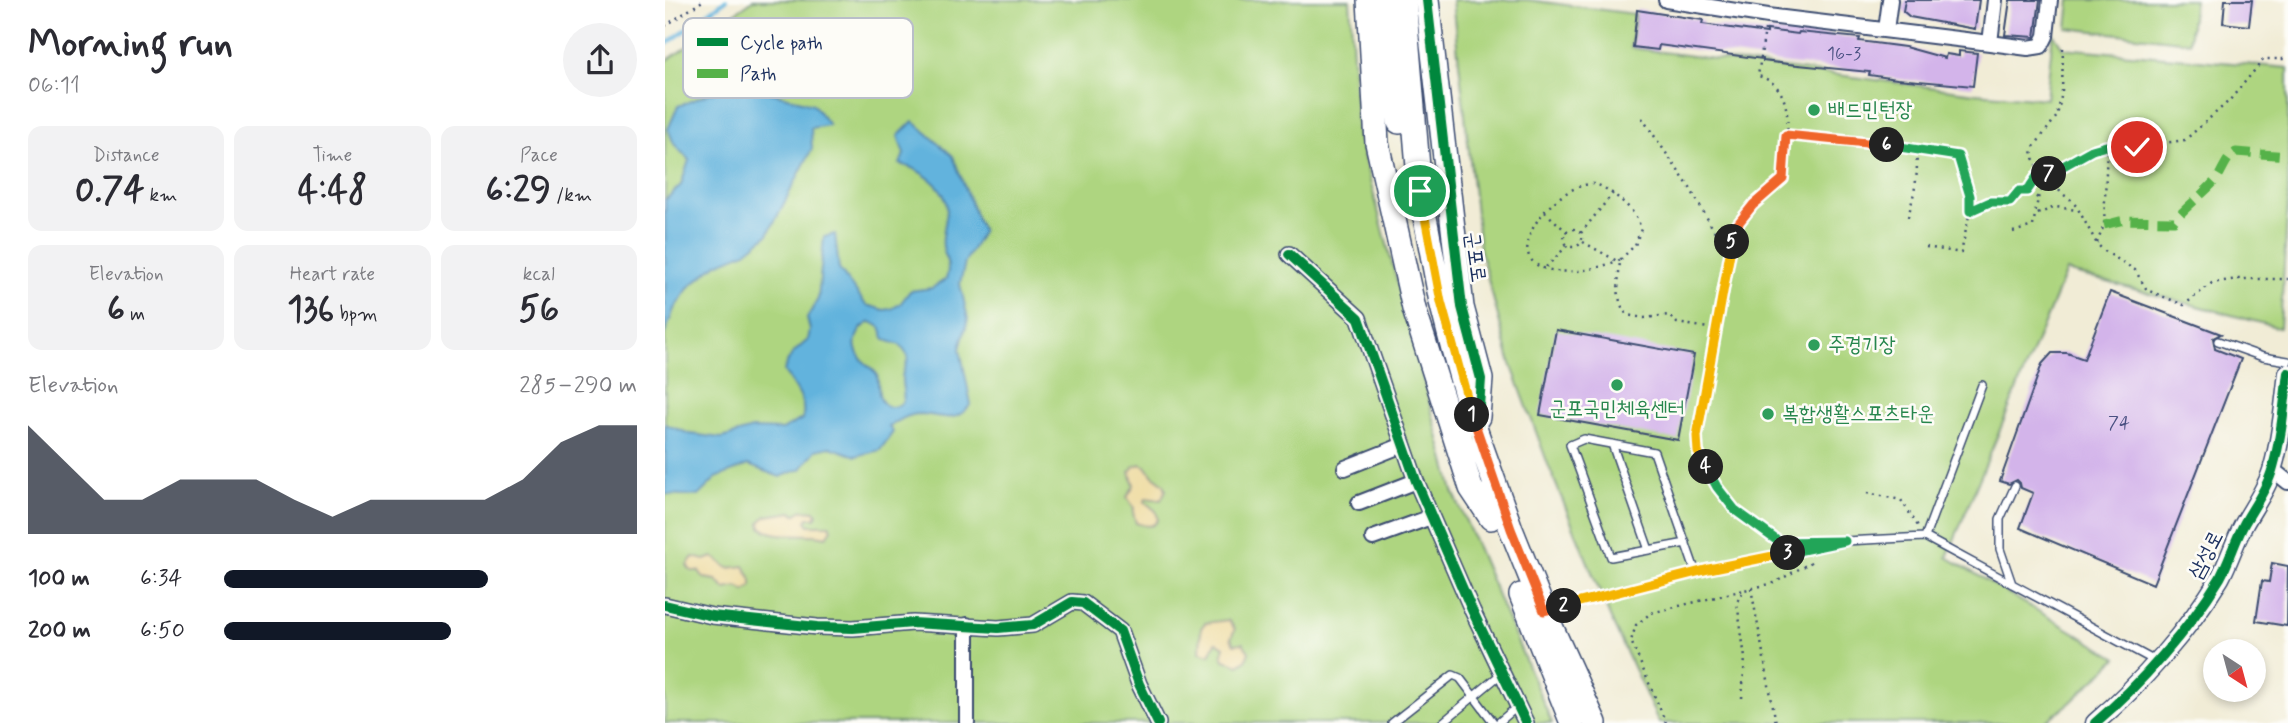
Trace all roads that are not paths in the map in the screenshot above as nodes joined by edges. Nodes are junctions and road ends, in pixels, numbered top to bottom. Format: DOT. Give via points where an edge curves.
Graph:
graph roads {
  1 [pos="1369,0"];
  2 [pos="1389,0"];
  3 [pos="1404,0"];
  4 [pos="1427,0"];
  5 [pos="1666,0"];
  6 [pos="1890,0"];
  7 [pos="1995,0"];
  8 [pos="2050,0"];
  9 [pos="1886,30"];
  10 [pos="1990,43"];
  11 [pos="1289,254"];
  12 [pos="2218,341"];
  13 [pos="2288,361"];
  14 [pos="2288,373"];
  15 [pos="1982,385"];
  16 [pos="1477,434"];
  17 [pos="1612,444"];
  18 [pos="1402,445"];
  19 [pos="1345,468"];
  20 [pos="2273,470"];
  21 [pos="1416,481"];
  22 [pos="2288,482"];
  23 [pos="2015,486"];
  24 [pos="1359,503"];
  25 [pos="1431,517"];
  26 [pos="1491,519"];
  27 [pos="1925,537"];
  28 [pos="1373,538"];
  29 [pos="1686,543"];
  30 [pos="1649,550"];
  31 [pos="1696,573"];
  32 [pos="2012,584"];
  33 [pos="665,605"];
  34 [pos="1544,611"];
  35 [pos="967,625"];
  36 [pos="1545,658"];
  37 [pos="2155,662"];
  38 [pos="1503,673"];
  39 [pos="1475,697"];
  40 [pos="1518,706"];
  41 [pos="968,723"];
  42 [pos="1158,723"];
  43 [pos="1392,723"];
  44 [pos="1442,723"];
  45 [pos="1496,723"];
  46 [pos="1526,723"];
  47 [pos="1572,723"];
  48 [pos="1586,723"];
  49 [pos="1595,723"];
  50 [pos="2095,723"];
  1 -- 26 [label="main road" via="1377,143 1414,309 1471,488"];
  2 -- 26 [label="main road" via="1406,182 1451,399"];
  3 -- 16 [label="main road, 군포로" via="1420,191 1441,302"];
  4 -- 16 [label="main road, 군포로" via="1462,307 1481,379"];
  5 -- 9 [label="street"];
  6 -- 9 [label="street"];
  7 -- 10 [label="street"];
  8 -- 10 [label="street" via="2041,46"];
  9 -- 10 [label="street"];
  11 -- 18 [label="street" via="1359,318"];
  12 -- 13 [label="lane"];
  14 -- 20 [label="street, 삼성로"];
  15 -- 27 [label="lane"];
  16 -- 34 [label="main road, 군포로"];
  17 -- 29 [label="lane" via="1654,452"];
  17 -- 30 [label="lane"];
  17 -- 30 [label="lane" via="1584,439 1570,444 1611,557"];
  18 -- 19 [label="street"];
  18 -- 21 [label="street"];
  20 -- 22 [label="street"];
  20 -- 37 [label="street, 삼성로" via="2221,576"];
  21 -- 24 [label="street"];
  21 -- 25 [label="street"];
  23 -- 32 [label="lane" via="2000,519 2000,549"];
  25 -- 28 [label="street"];
  25 -- 38 [label="street"];
  26 -- 36 [label="main road"];
  27 -- 31 [label="lane" via="1845,541"];
  27 -- 32 [label="lane"];
  29 -- 30 [label="lane"];
  29 -- 31 [label="lane"];
  31 -- 34 [label="lane"];
  32 -- 37 [label="lane"];
  33 -- 35 [label="street" via="712,616 817,627"];
  34 -- 49 [label="main road, 군포로"];
  35 -- 41 [label="street"];
  35 -- 42 [label="street" via="1033,625 1072,602 1083,603 1120,631"];
  36 -- 47 [label="main road"];
  36 -- 48 [label="main road" via="1560,667"];
  37 -- 50 [label="street, 삼성로"];
  38 -- 39 [label="lane"];
  38 -- 40 [label="street"];
  39 -- 43 [label="lane" via="1453,675"];
  39 -- 44 [label="lane"];
  39 -- 45 [label="lane"];
  40 -- 45 [label="lane"];
  40 -- 46 [label="street"];
}
